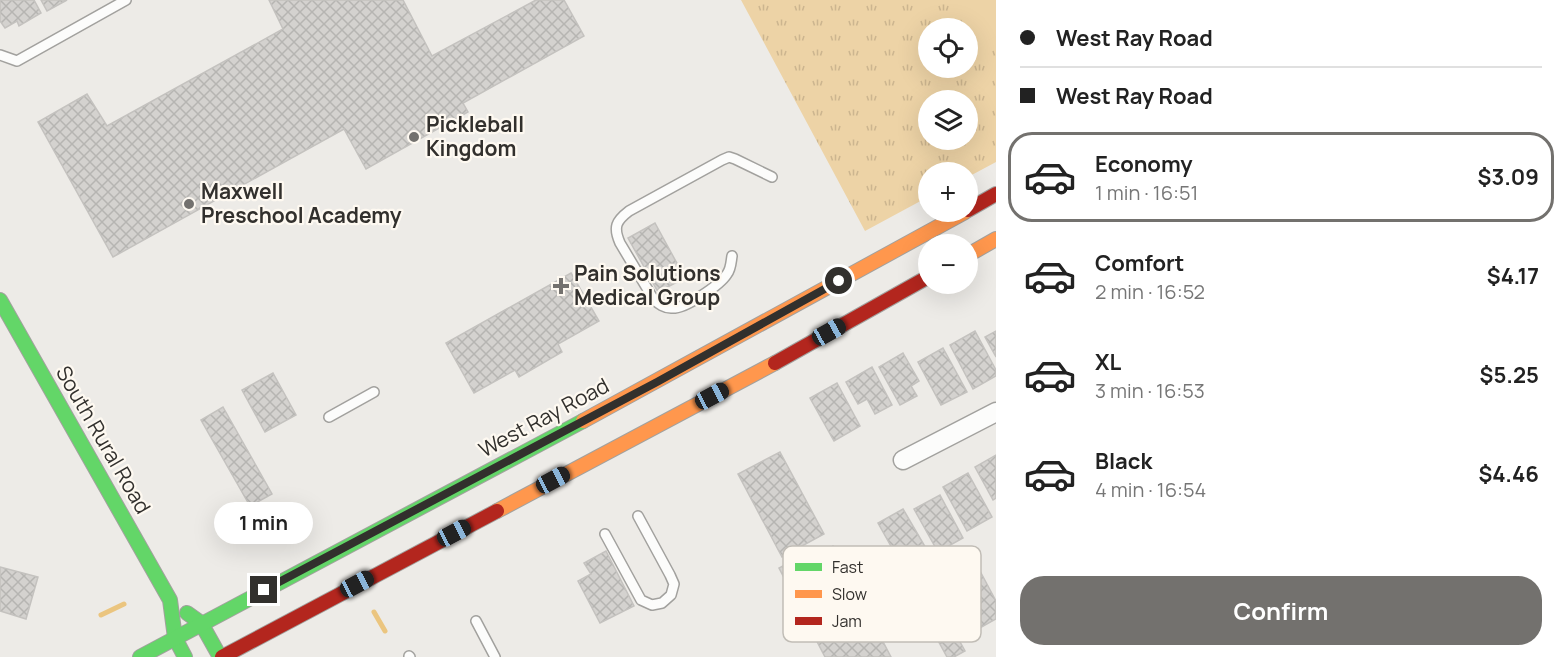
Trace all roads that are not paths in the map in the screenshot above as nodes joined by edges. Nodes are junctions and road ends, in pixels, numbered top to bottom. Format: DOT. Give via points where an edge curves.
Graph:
graph roads {
  1 [pos="126,0"];
  2 [pos="0,55"];
  3 [pos="772,177"];
  4 [pos="996,194"];
  5 [pos="978,204"];
  6 [pos="947,222"];
  7 [pos="996,240"];
  8 [pos="978,250"];
  9 [pos="732,256"];
  10 [pos="918,283"];
  11 [pos="0,300"];
  12 [pos="374,392"];
  13 [pos="996,412"];
  14 [pos="328,417"];
  15 [pos="903,460"];
  16 [pos="638,516"];
  17 [pos="605,534"];
  18 [pos="170,600"];
  19 [pos="476,621"];
  20 [pos="201,623"];
  21 [pos="175,638"];
  22 [pos="184,655"];
  23 [pos="140,657"];
  24 [pos="221,657"];
  25 [pos="495,657"];
  1 -- 2 [label="lane" via="17,61"];
  3 -- 9 [label="lane" via="729,157 629,211 616,224 620,243 654,300 662,306 673,309 685,305 720,283 729,272"];
  4 -- 5 [label="main road, West Ray Road"];
  6 -- 20 [label="main road, West Ray Road" via="659,386"];
  7 -- 8 [label="main road"];
  10 -- 24 [label="main road"];
  11 -- 18 [label="main road, South Rural Road"];
  12 -- 14 [label="lane"];
  13 -- 15 [label="street"];
  16 -- 17 [label="lane" via="674,584 671,595 662,603 652,605 641,600"];
  18 -- 20 [label="main road, South Rural Road"];
  18 -- 21 [label="main road, South Rural Road"];
  19 -- 25 [label="lane"];
  20 -- 21 [label="main road, West Ray Road"];
  20 -- 24 [label="main road, South Rural Road"];
  21 -- 22 [label="main road, South Rural Road"];
  21 -- 23 [label="main road, West Ray Road"];
}
